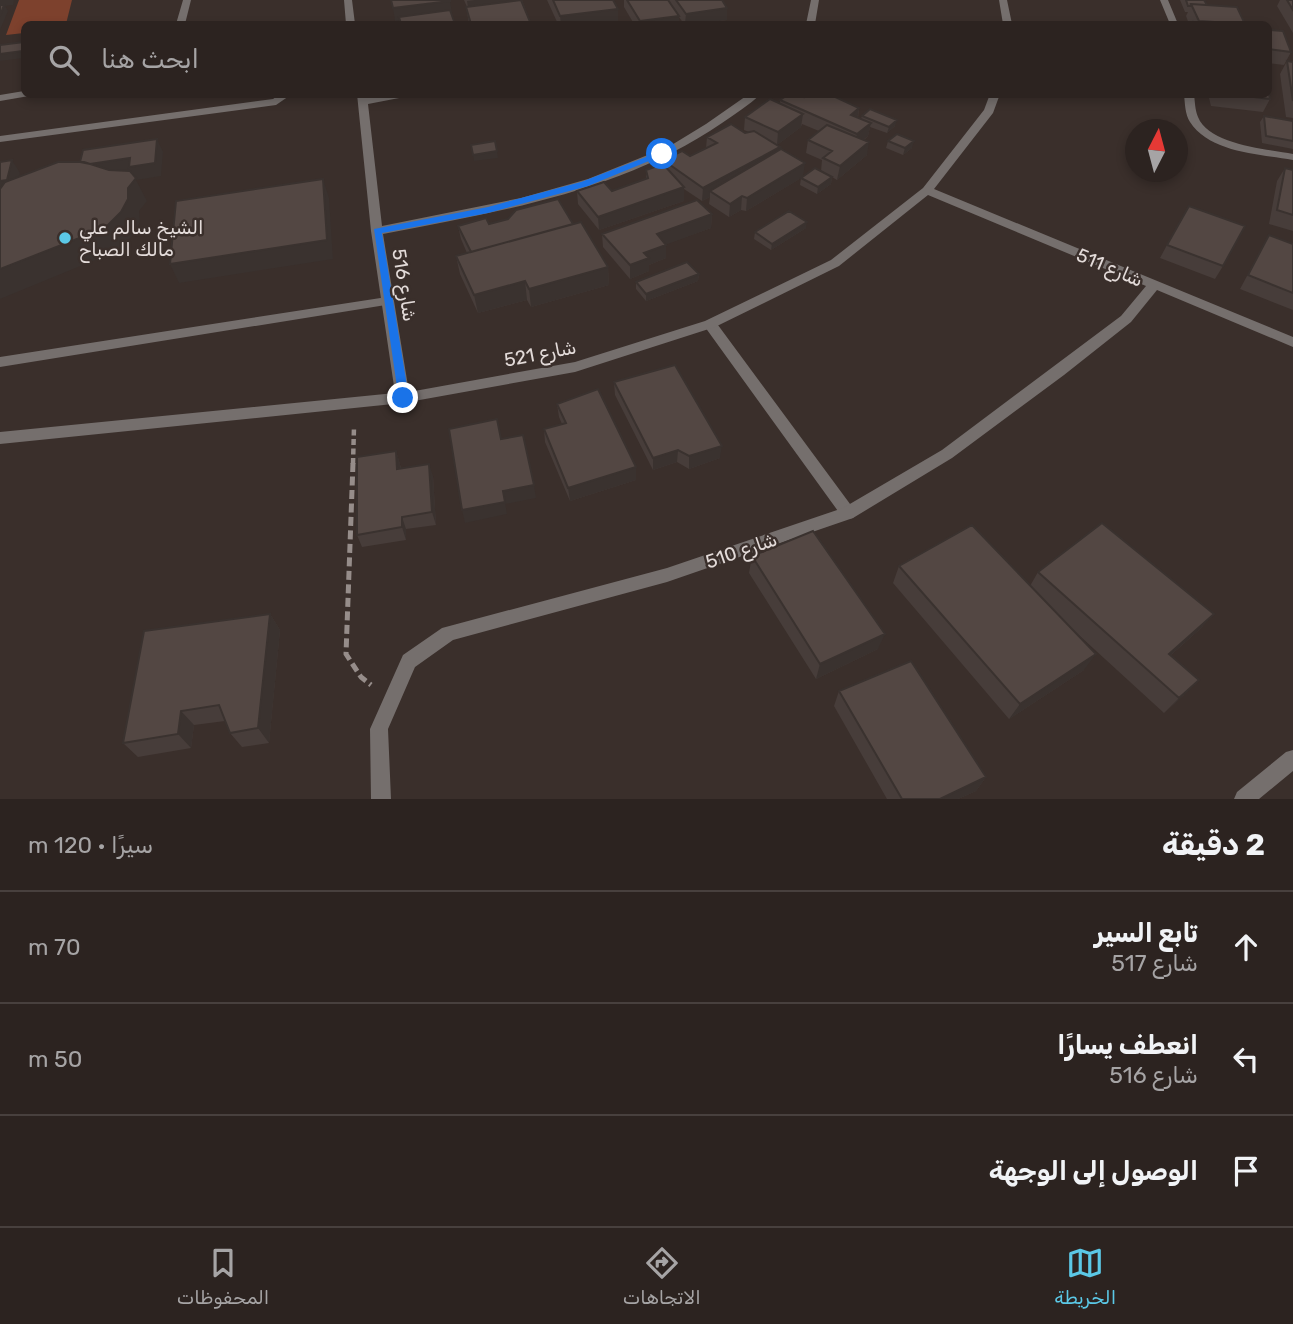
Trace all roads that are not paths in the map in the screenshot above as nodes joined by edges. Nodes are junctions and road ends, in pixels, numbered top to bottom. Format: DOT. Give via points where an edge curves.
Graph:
graph roads {
  1 [pos="187,0"];
  2 [pos="348,0"];
  3 [pos="815,0"];
  4 [pos="1003,0"];
  5 [pos="1164,0"];
  6 [pos="181,21"];
  7 [pos="351,21"];
  8 [pos="811,21"];
  9 [pos="1007,21"];
  10 [pos="1173,21"];
  11 [pos="21,95"];
  12 [pos="0,98"];
  13 [pos="282,98"];
  14 [pos="362,98"];
  15 [pos="751,98"];
  16 [pos="994,98"];
  17 [pos="1189,98"];
  18 [pos="0,139"];
  19 [pos="1293,158"];
  20 [pos="927,190"];
  21 [pos="377,231"];
  22 [pos="1154,285"];
  23 [pos="387,301"];
  24 [pos="710,324"];
  25 [pos="1293,342"];
  26 [pos="0,362"];
  27 [pos="403,398"];
  28 [pos="0,438"];
  29 [pos="848,513"];
  30 [pos="1293,759"];
  31 [pos="381,799"];
  32 [pos="1244,799"];
  1 -- 6 [label="street"];
  2 -- 7 [label="street"];
  3 -- 8 [label="street"];
  4 -- 9 [label="street"];
  5 -- 10 [label="street"];
  11 -- 12 [label="street"];
  13 -- 18 [label="street"];
  14 -- 21 [label="street, شارع 516"];
  15 -- 21 [label="street" via="662,154 584,184 488,210"];
  16 -- 20 [label="street, شارع 521" via="989,111"];
  17 -- 19 [label="street" via="1192,120 1211,136"];
  20 -- 22 [label="street, شارع 511"];
  20 -- 24 [label="street, شارع 521" via="835,263"];
  21 -- 23 [label="street, شارع 516"];
  22 -- 25 [label="street, شارع 511"];
  22 -- 29 [label="street, شارع 510" via="1126,319 1059,371 947,454"];
  23 -- 26 [label="street"];
  23 -- 27 [label="street, شارع 516"];
  24 -- 27 [label="street, شارع 521" via="575,367"];
  24 -- 29 [label="street"];
  27 -- 28 [label="street, شارع 521"];
  29 -- 31 [label="street, شارع 510" via="667,575 448,633 409,661 379,730"];
  30 -- 32 [label="street"];
}
